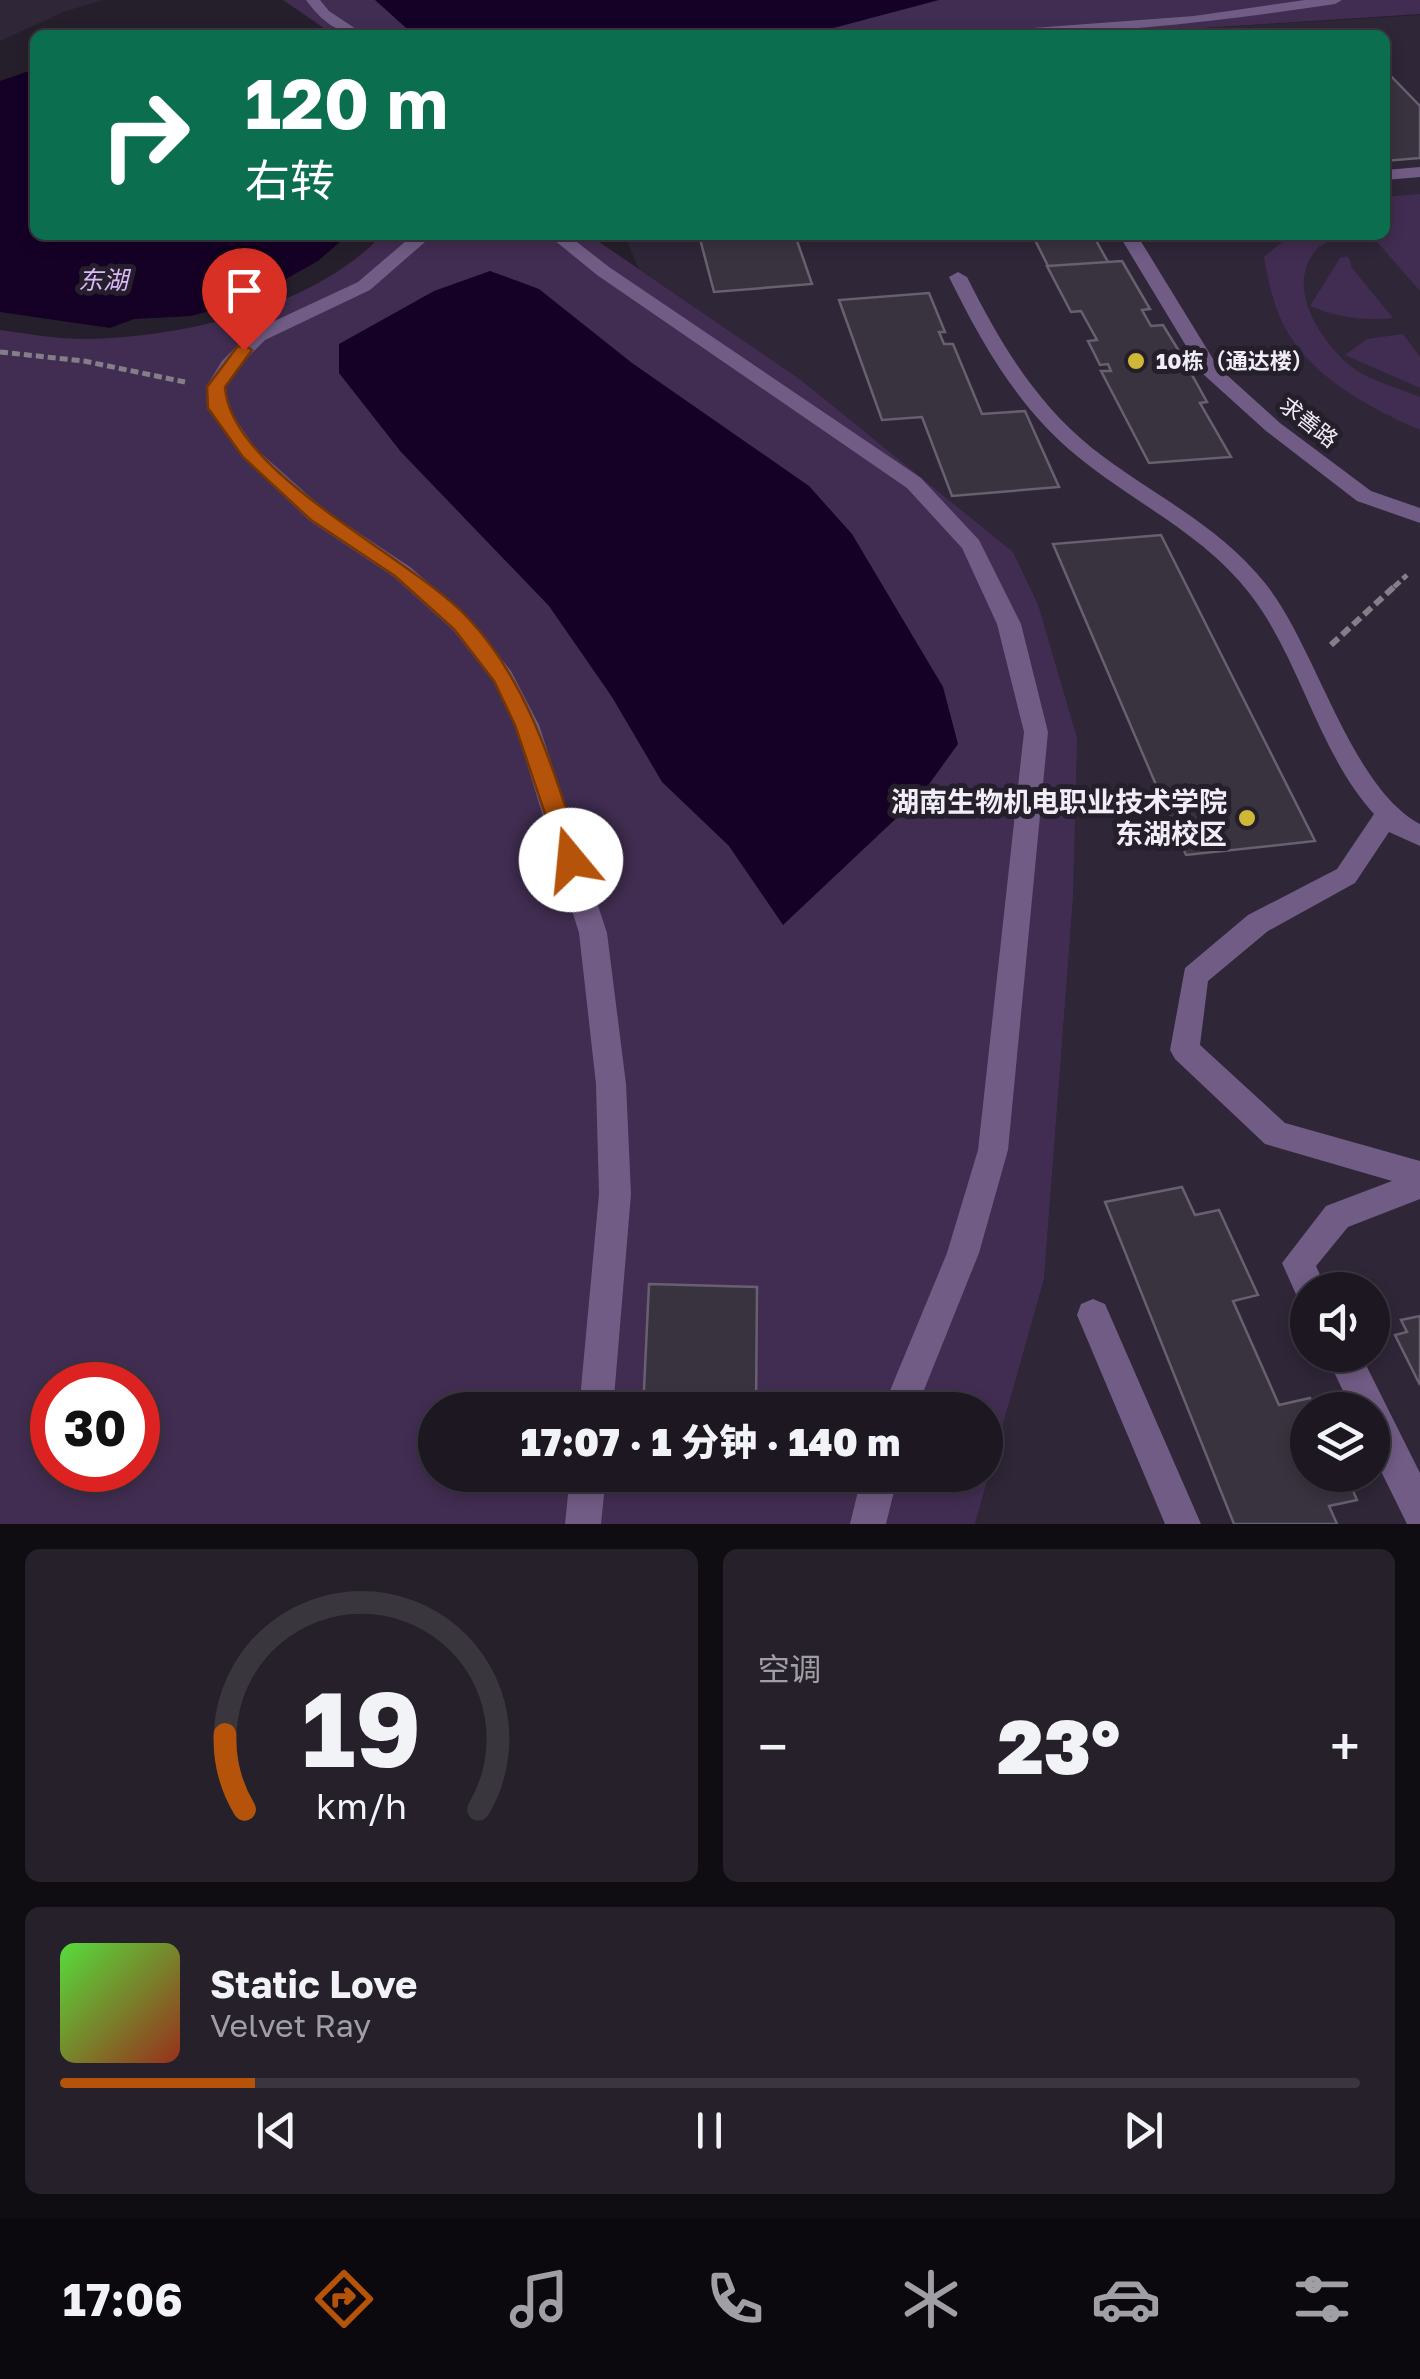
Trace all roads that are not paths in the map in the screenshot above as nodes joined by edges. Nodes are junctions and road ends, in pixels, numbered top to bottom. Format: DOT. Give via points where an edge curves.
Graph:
graph roads {
  1 [pos="313,0"];
  2 [pos="1335,0"];
  3 [pos="350,30"];
  4 [pos="1061,30"];
  5 [pos="1420,172"];
  6 [pos="1390,175"];
  7 [pos="418,240"];
  8 [pos="564,240"];
  9 [pos="1131,240"];
  10 [pos="958,276"];
  11 [pos="1420,516"];
  12 [pos="1388,812"];
  13 [pos="1420,836"];
  14 [pos="1420,1174"];
  15 [pos="1420,1186"];
  16 [pos="1302,1272"];
  17 [pos="1093,1315"];
  18 [pos="598,1392"];
  19 [pos="907,1392"];
  20 [pos="1390,1451"];
  21 [pos="586,1492"];
  22 [pos="876,1492"];
  23 [pos="1420,1512"];
  24 [pos="583,1524"];
  25 [pos="868,1524"];
  26 [pos="1182,1524"];
  1 -- 3 [label="street"];
  2 -- 4 [label="street"];
  5 -- 6 [label="street"];
  7 -- 18 [label="street" via="364,286 258,336 216,387 217,408 250,453 318,516 402,572 461,624 503,678 526,725 593,933 611,1084 615,1194"];
  8 -- 19 [label="street" via="914,483 971,545 1009,624 1036,732 992,1150 963,1254"];
  9 -- 11 [label="street, 求善路" via="1210,370 1364,496"];
  10 -- 12 [label="street" via="1030,399 1084,452 1206,537 1261,591 1370,793"];
  12 -- 13 [label="street" via="1408,834"];
  12 -- 14 [label="street" via="1346,876 1258,923 1195,976 1186,1050 1276,1134"];
  15 -- 16 [label="street" via="1338,1216 1298,1264"];
  17 -- 26 [label="street"];
  20 -- 23 [label="street"];
  21 -- 24 [label="street"];
  22 -- 25 [label="street"];
}
